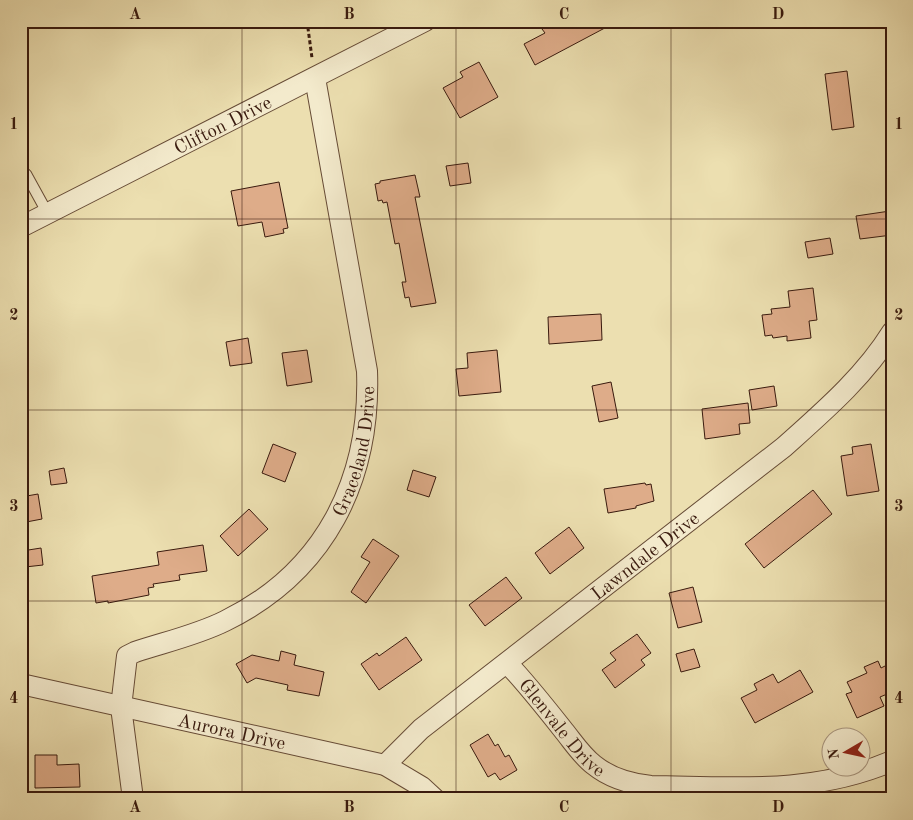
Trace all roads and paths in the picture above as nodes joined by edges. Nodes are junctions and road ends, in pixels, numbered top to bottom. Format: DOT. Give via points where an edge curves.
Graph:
graph roads {
  1 [pos="307,21"];
  2 [pos="425,21"];
  3 [pos="315,78"];
  4 [pos="21,177"];
  5 [pos="48,214"];
  6 [pos="21,228"];
  7 [pos="892,332"];
  8 [pos="507,662"];
  9 [pos="21,684"];
  10 [pos="121,706"];
  11 [pos="892,761"];
  12 [pos="385,766"];
  13 [pos="133,799"];
  14 [pos="434,799"];
  1 -- 3 [label="path"];
  2 -- 3 [label="street, Clifton Drive"];
  3 -- 5 [label="street, Clifton Drive"];
  3 -- 10 [label="street, Graceland Drive" via="367,371 366,422 356,470 342,507 324,537 275,590 224,622 127,656"];
  4 -- 5 [label="lane" via="26,174"];
  5 -- 6 [label="street, Clifton Drive"];
  7 -- 8 [label="street, Lawndale Drive" via="859,376 784,447"];
  8 -- 11 [label="street, Glenvale Drive" via="594,766 635,784 784,787 847,777"];
  8 -- 12 [label="street, Lawndale Drive" via="421,729"];
  9 -- 10 [label="street, Aurora Drive"];
  10 -- 12 [label="street, Aurora Drive"];
  10 -- 13 [label="street"];
  12 -- 14 [label="street, Aurora Drive" via="422,787"];
}
